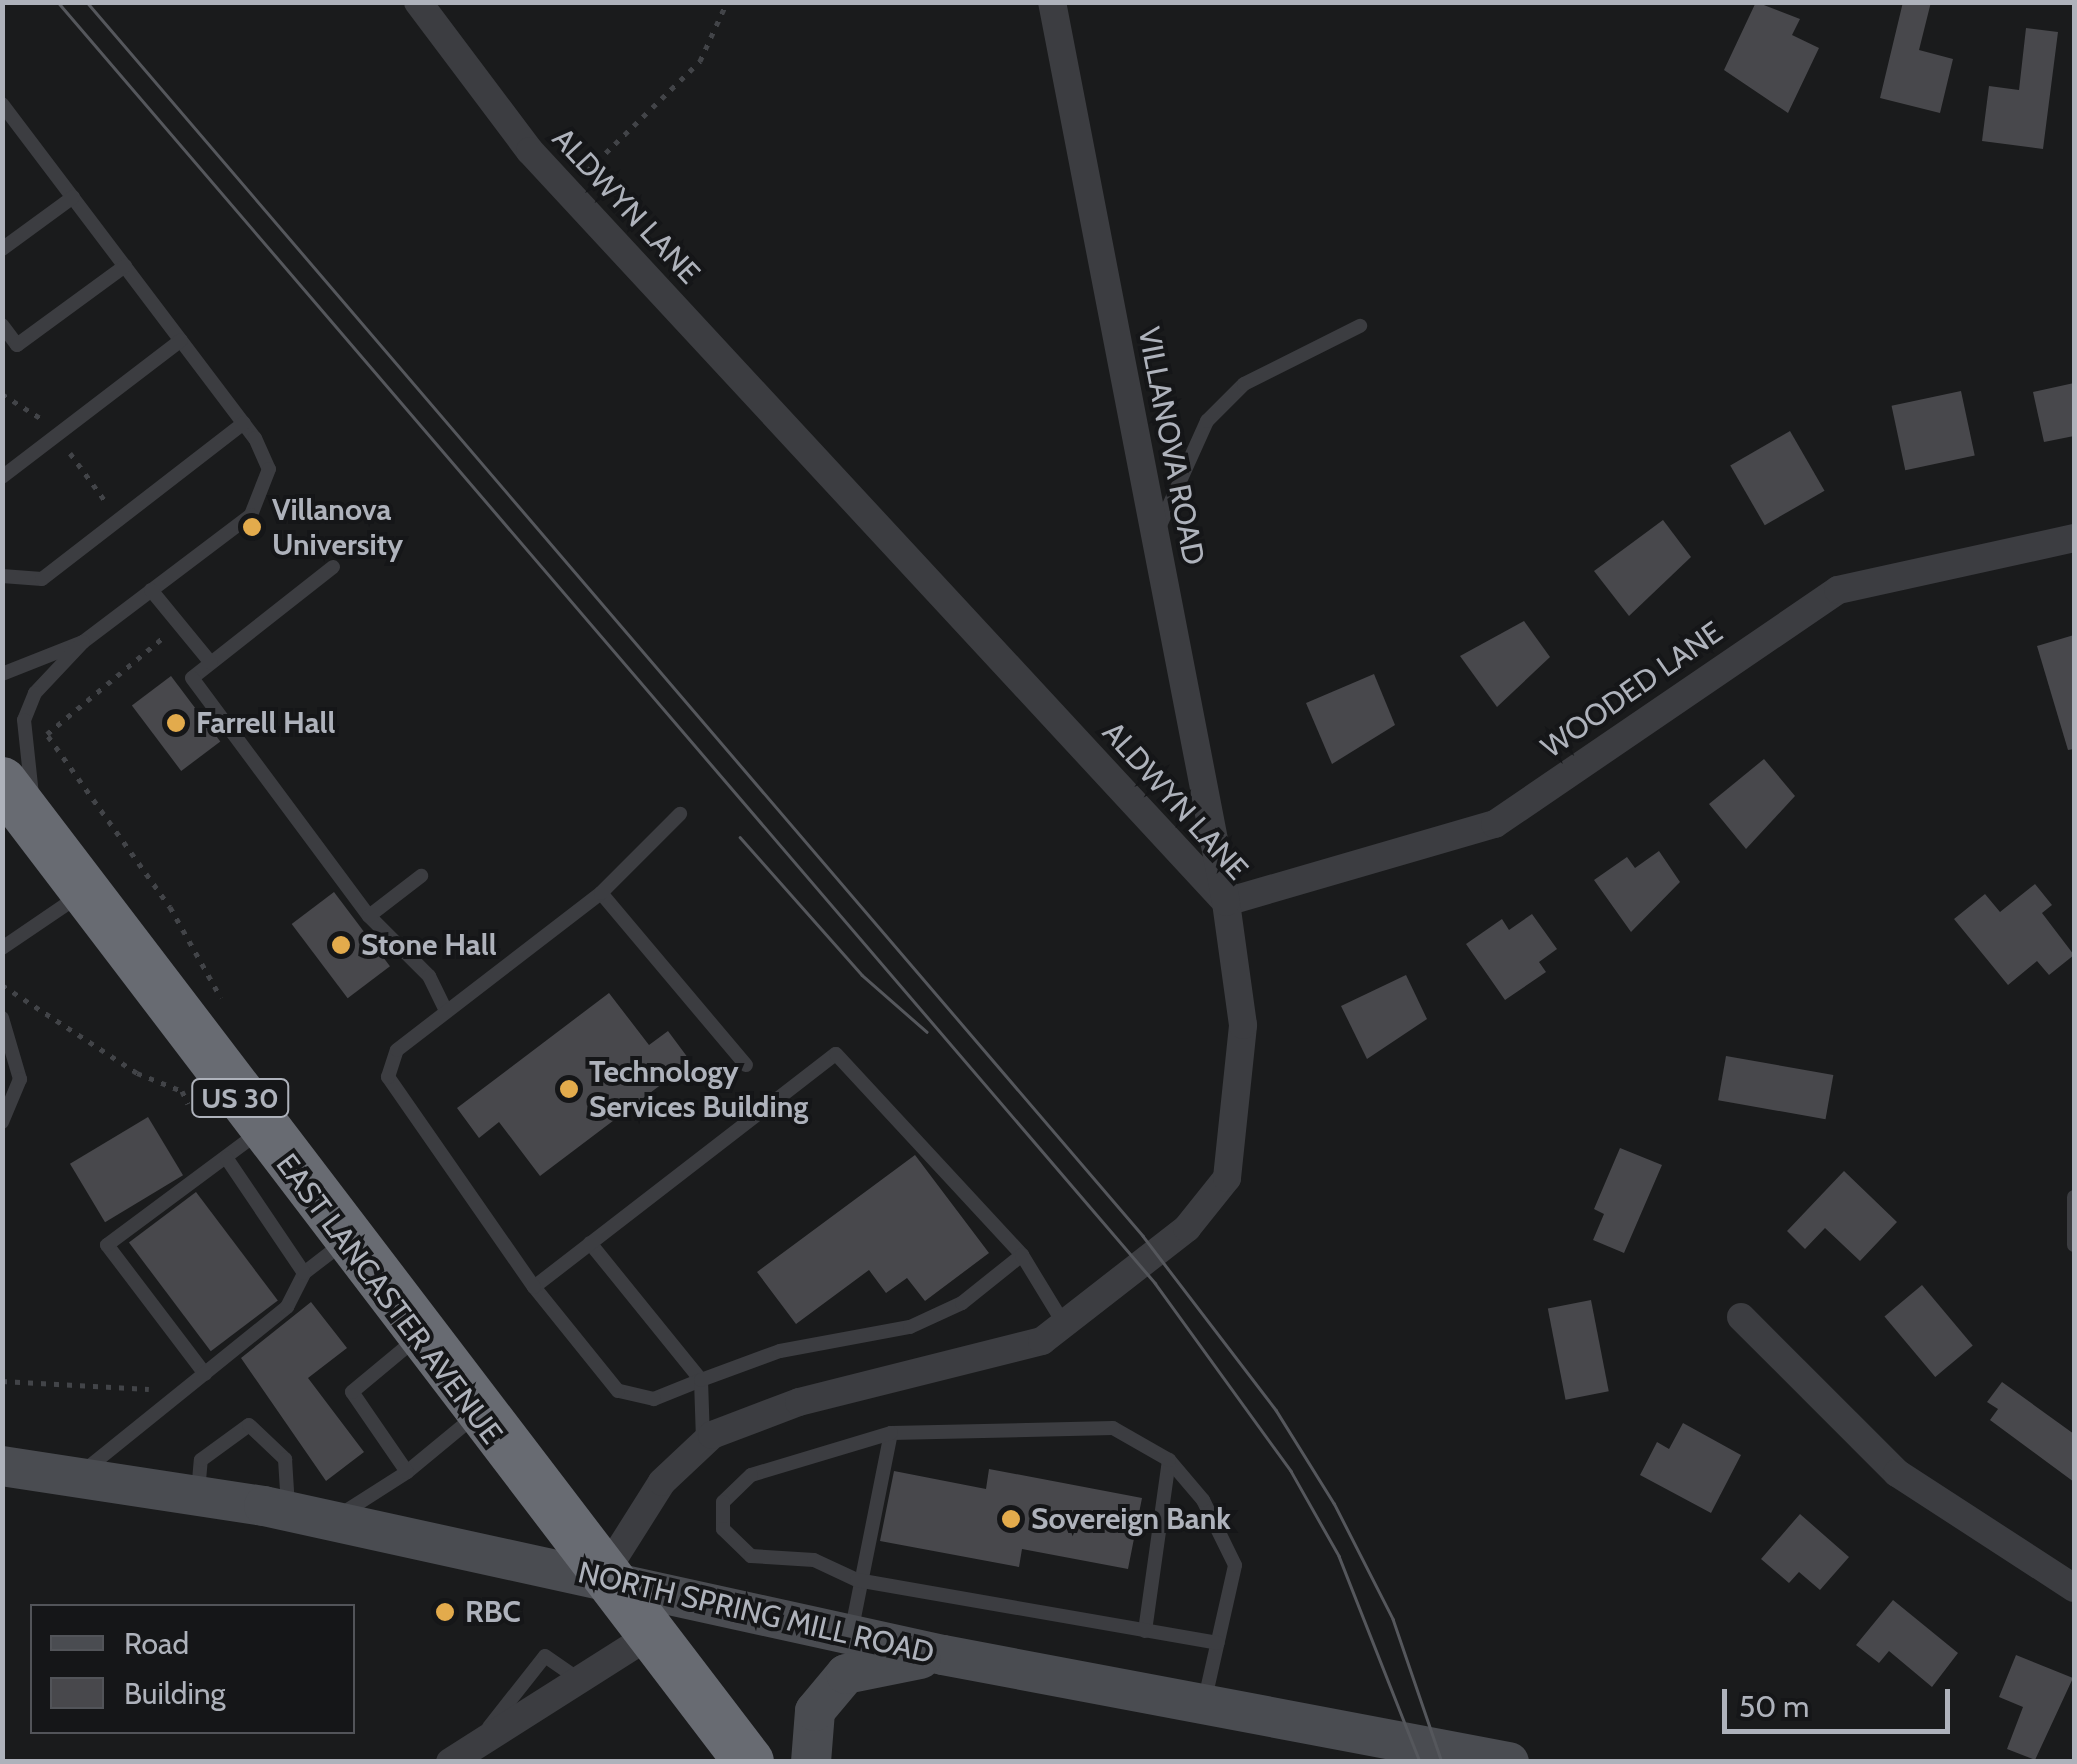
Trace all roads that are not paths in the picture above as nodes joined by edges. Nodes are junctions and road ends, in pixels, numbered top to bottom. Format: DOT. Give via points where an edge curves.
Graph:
graph roads {
  1 [pos="418,2"];
  2 [pos="1052,2"];
  3 [pos="2,104"];
  4 [pos="73,197"];
  5 [pos="2,249"];
  6 [pos="125,266"];
  7 [pos="2,325"];
  8 [pos="1360,326"];
  9 [pos="181,340"];
  10 [pos="244,423"];
  11 [pos="2,477"];
  12 [pos="1155,536"];
  13 [pos="2074,538"];
  14 [pos="333,566"];
  15 [pos="2,576"];
  16 [pos="150,590"];
  17 [pos="83,642"];
  18 [pos="212,663"];
  19 [pos="2,674"];
  20 [pos="2,782"];
  21 [pos="680,814"];
  22 [pos="36,826"];
  23 [pos="420,876"];
  24 [pos="86,891"];
  25 [pos="602,893"];
  26 [pos="1226,902"];
  27 [pos="370,916"];
  28 [pos="2,948"];
  29 [pos="446,1011"];
  30 [pos="2,1018"];
  31 [pos="746,1065"];
  32 [pos="2,1122"];
  33 [pos="245,1144"];
  34 [pos="2074,1197"];
  35 [pos="345,1241"];
  36 [pos="590,1244"];
  37 [pos="2074,1246"];
  38 [pos="1022,1256"];
  39 [pos="304,1273"];
  40 [pos="534,1286"];
  41 [pos="1740,1316"];
  42 [pos="1064,1324"];
  43 [pos="418,1337"];
  44 [pos="205,1374"];
  45 [pos="700,1380"];
  46 [pos="476,1415"];
  47 [pos="892,1433"];
  48 [pos="704,1441"];
  49 [pos="1169,1460"];
  50 [pos="2,1466"];
  51 [pos="408,1472"];
  52 [pos="72,1480"];
  53 [pos="197,1497"];
  54 [pos="288,1513"];
  55 [pos="332,1520"];
  56 [pos="602,1576"];
  57 [pos="857,1580"];
  58 [pos="2074,1588"];
  59 [pos="1145,1631"];
  60 [pos="650,1635"];
  61 [pos="850,1635"];
  62 [pos="1218,1643"];
  63 [pos="942,1655"];
  64 [pos="581,1680"];
  65 [pos="1204,1704"];
  66 [pos="461,1754"];
  67 [pos="749,1762"];
  68 [pos="811,1762"];
  69 [pos="1509,1762"];
  1 -- 26 [label="street, ALDWYN LANE" via="566,190"];
  2 -- 12 [label="street, VILLANOVA ROAD"];
  3 -- 4 [label="lane"];
  4 -- 5 [label="lane"];
  4 -- 6 [label="lane"];
  6 -- 7 [label="lane" via="17,345"];
  6 -- 9 [label="lane"];
  8 -- 12 [label="lane" via="1244,384 1207,422"];
  9 -- 10 [label="lane"];
  9 -- 11 [label="lane"];
  10 -- 15 [label="lane" via="42,579"];
  10 -- 16 [label="lane" via="268,468 261,502"];
  12 -- 26 [label="street, VILLANOVA ROAD"];
  13 -- 26 [label="street, WOODED LANE" via="1838,590 1495,824"];
  14 -- 18 [label="lane"];
  16 -- 17 [label="lane"];
  16 -- 18 [label="lane"];
  17 -- 19 [label="lane"];
  17 -- 22 [label="lane" via="35,693 24,720"];
  18 -- 27 [label="lane" via="192,678"];
  20 -- 22 [label="highway, EAST LANCASTER AVENUE / US 30"];
  21 -- 25 [label="lane"];
  22 -- 24 [label="highway, EAST LANCASTER AVENUE / US 30"];
  23 -- 27 [label="lane"];
  24 -- 28 [label="lane"];
  24 -- 33 [label="highway, EAST LANCASTER AVENUE / US 30"];
  25 -- 29 [label="lane"];
  25 -- 31 [label="lane"];
  26 -- 42 [label="street, ALDWYN LANE" via="1243,1025 1227,1178 1187,1228"];
  27 -- 29 [label="lane" via="429,976"];
  29 -- 40 [label="lane" via="398,1050 388,1078"];
  30 -- 32 [label="lane" via="20,1079"];
  33 -- 35 [label="highway, EAST LANCASTER AVENUE / US 30"];
  33 -- 39 [label="lane"];
  33 -- 44 [label="lane" via="107,1245"];
  34 -- 37 [label="lane"];
  35 -- 39 [label="lane"];
  35 -- 43 [label="highway, EAST LANCASTER AVENUE / US 30"];
  36 -- 38 [label="lane" via="836,1054"];
  36 -- 40 [label="lane"];
  36 -- 45 [label="lane"];
  38 -- 42 [label="lane"];
  38 -- 45 [label="lane" via="962,1303 910,1327 780,1351"];
  39 -- 44 [label="lane" via="287,1306"];
  40 -- 45 [label="lane" via="618,1391 654,1399"];
  41 -- 58 [label="street" via="1897,1474"];
  42 -- 48 [label="street, ALDWYN LANE" via="992,1360 800,1402"];
  43 -- 46 [label="highway, EAST LANCASTER AVENUE / US 30"];
  43 -- 51 [label="lane" via="352,1392"];
  44 -- 52 [label="lane"];
  45 -- 48 [label="lane"];
  46 -- 51 [label="lane"];
  46 -- 56 [label="highway, EAST LANCASTER AVENUE / US 30"];
  47 -- 49 [label="lane" via="1069,1422 1113,1428"];
  47 -- 57 [label="lane"];
  47 -- 57 [label="lane" via="751,1475 723,1502 723,1529 739,1550 814,1560"];
  48 -- 56 [label="street, ALDWYN LANE" via="662,1482"];
  49 -- 59 [label="lane"];
  49 -- 62 [label="lane" via="1203,1500 1235,1566"];
  50 -- 52 [label="main road, NORTH SPRING MILL ROAD"];
  51 -- 55 [label="lane"];
  52 -- 53 [label="main road, NORTH SPRING MILL ROAD"];
  53 -- 54 [label="main road, NORTH SPRING MILL ROAD"];
  53 -- 54 [label="lane" via="201,1460 249,1425 285,1459"];
  54 -- 55 [label="main road, NORTH SPRING MILL ROAD"];
  55 -- 56 [label="main road, NORTH SPRING MILL ROAD"];
  56 -- 60 [label="highway, EAST LANCASTER AVENUE / US 30"];
  56 -- 61 [label="main road, NORTH SPRING MILL ROAD"];
  57 -- 59 [label="lane"];
  57 -- 61 [label="lane"];
  59 -- 62 [label="lane"];
  60 -- 64 [label="street"];
  60 -- 67 [label="highway, EAST LANCASTER AVENUE / US 30"];
  61 -- 63 [label="main road, NORTH SPRING MILL ROAD"];
  62 -- 65 [label="lane"];
  63 -- 65 [label="main road, NORTH SPRING MILL ROAD"];
  63 -- 68 [label="main road" via="846,1674 815,1711"];
  64 -- 66 [label="street"];
  64 -- 66 [label="lane" via="544,1656"];
  65 -- 69 [label="main road, NORTH SPRING MILL ROAD"];
}
